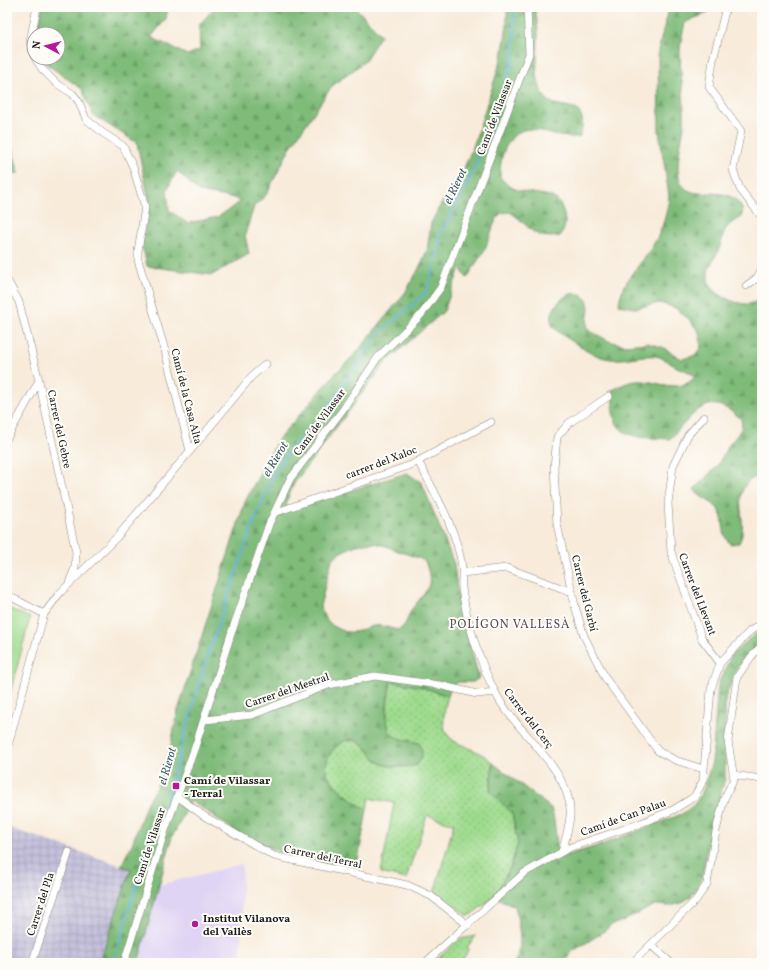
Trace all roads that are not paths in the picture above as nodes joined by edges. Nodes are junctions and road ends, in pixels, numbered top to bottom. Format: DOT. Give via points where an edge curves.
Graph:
graph roads {
  1 [pos="37,7"];
  2 [pos="527,7"];
  3 [pos="726,7"];
  4 [pos="33,26"];
  5 [pos="40,66"];
  6 [pos="762,217"];
  7 [pos="762,268"];
  8 [pos="7,280"];
  9 [pos="746,286"];
  10 [pos="266,364"];
  11 [pos="39,381"];
  12 [pos="609,396"];
  13 [pos="704,417"];
  14 [pos="491,422"];
  15 [pos="7,438"];
  16 [pos="190,451"];
  17 [pos="418,461"];
  18 [pos="274,513"];
  19 [pos="462,573"];
  20 [pos="68,584"];
  21 [pos="572,592"];
  22 [pos="7,594"];
  23 [pos="44,614"];
  24 [pos="762,624"];
  25 [pos="762,645"];
  26 [pos="720,663"];
  27 [pos="495,692"];
  28 [pos="204,720"];
  29 [pos="7,750"];
  30 [pos="704,769"];
  31 [pos="733,775"];
  32 [pos="762,779"];
  33 [pos="177,796"];
  34 [pos="69,852"];
  35 [pos="562,852"];
  36 [pos="468,925"];
  37 [pos="651,945"];
  38 [pos="32,963"];
  39 [pos="124,963"];
  40 [pos="426,963"];
  41 [pos="632,963"];
  42 [pos="672,963"];
  1 -- 4 [label="street, Camí de la Casa Alta"];
  2 -- 18 [label="street, Camí de Vilassar" via="529,54 441,287 421,315 378,357 344,408 290,479"];
  3 -- 6 [label="street" via="712,60 709,87 741,131 733,170 740,189"];
  5 -- 16 [label="street, Camí de la Casa Alta" via="56,83 73,94 86,119 123,146 133,167 145,207 138,260 164,347"];
  7 -- 9 [label="street" via="757,278"];
  8 -- 11 [label="street, Carrer del Gebre" via="19,302"];
  10 -- 16 [label="street" via="252,376"];
  11 -- 15 [label="street"];
  11 -- 20 [label="street, Carrer del Gebre" via="76,552 75,568"];
  12 -- 21 [label="street, Carrer del Garbí" via="569,423 557,437 554,466 557,524"];
  13 -- 26 [label="street, Carrer del Llevant" via="688,435 673,466 668,503 671,552 702,639"];
  14 -- 17 [label="street, carrer del Xaloc"];
  16 -- 20 [label="street, Camí de la Casa Alta" via="117,537"];
  17 -- 18 [label="street, carrer del Xaloc"];
  17 -- 19 [label="street, Carrer del Cerç" via="450,525"];
  18 -- 28 [label="street, Camí de Vilassar"];
  19 -- 21 [label="street" via="507,568"];
  19 -- 27 [label="street, Carrer del Cerç" via="462,587 472,636"];
  20 -- 23 [label="street, Camí de la Casa Alta"];
  21 -- 30 [label="street, Carrer del Garbí" via="584,636 606,679 658,750 675,760"];
  22 -- 23 [label="street"];
  23 -- 29 [label="street, Camí de la Casa Alta"];
  24 -- 26 [label="street, Camí de Can Palau" via="750,631"];
  25 -- 31 [label="street" via="737,677 728,741"];
  26 -- 30 [label="street, Camí de Can Palau" via="711,689"];
  27 -- 28 [label="street, Carrer del Mestral" via="477,694 439,685 375,676 328,685 252,715"];
  27 -- 35 [label="street, Carrer del Cerç" via="515,723 565,785 570,815"];
  28 -- 33 [label="street, Camí de Vilassar"];
  30 -- 35 [label="street, Camí de Can Palau" via="703,781 694,797 673,810"];
  31 -- 32 [label="street"];
  31 -- 37 [label="street" via="734,779 724,799 716,831 707,884 696,900"];
  33 -- 36 [label="street, Carrer del Terral" via="204,816 274,856 408,885 431,896"];
  33 -- 39 [label="street, Camí de Vilassar"];
  34 -- 38 [label="street, Carrer del Pla"];
  35 -- 36 [label="street, Camí de Can Palau" via="524,873"];
  36 -- 40 [label="street, Camí de Can Palau"];
  37 -- 41 [label="street"];
  37 -- 42 [label="street"];
}
